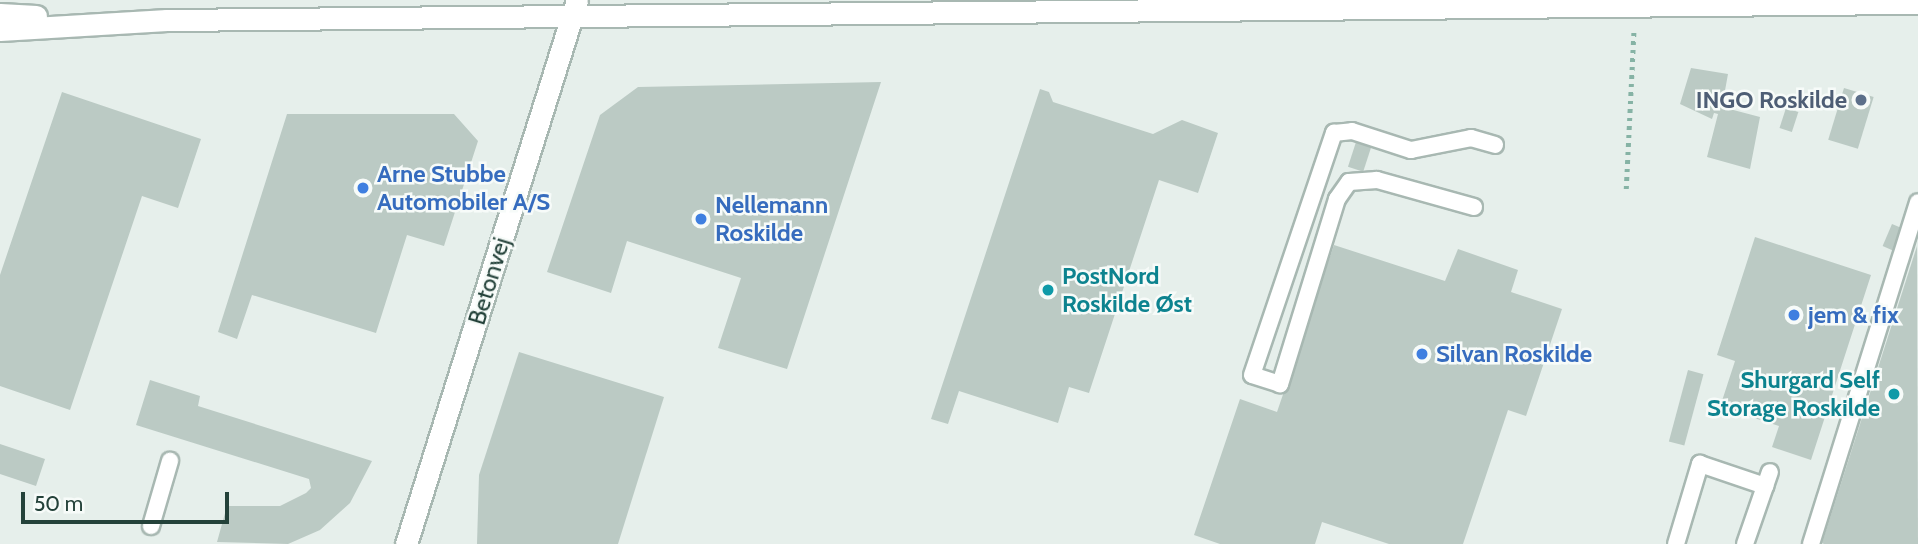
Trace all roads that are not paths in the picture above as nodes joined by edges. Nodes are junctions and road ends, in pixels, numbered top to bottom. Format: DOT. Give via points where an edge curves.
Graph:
graph roads {
  1 [pos="1918,3"];
  2 [pos="574,9"];
  3 [pos="0,14"];
  4 [pos="126,22"];
  5 [pos="0,30"];
  6 [pos="1495,145"];
  7 [pos="1918,202"];
  8 [pos="1474,207"];
  9 [pos="170,461"];
  10 [pos="151,526"];
  11 [pos="407,544"];
  12 [pos="1675,544"];
  13 [pos="1745,544"];
  14 [pos="1811,544"];
  1 -- 2 [label="main road"];
  2 -- 4 [label="main road"];
  2 -- 11 [label="main road, Betonvej"];
  3 -- 4 [label="main road"];
  4 -- 5 [label="main road"];
  6 -- 8 [label="lane" via="1471,138 1411,149 1352,131 1334,132 1252,375 1280,384 1337,199 1349,182 1377,180"];
  7 -- 14 [label="lane"];
  9 -- 10 [label="lane"];
  12 -- 13 [label="lane" via="1700,464 1768,479"];
}
